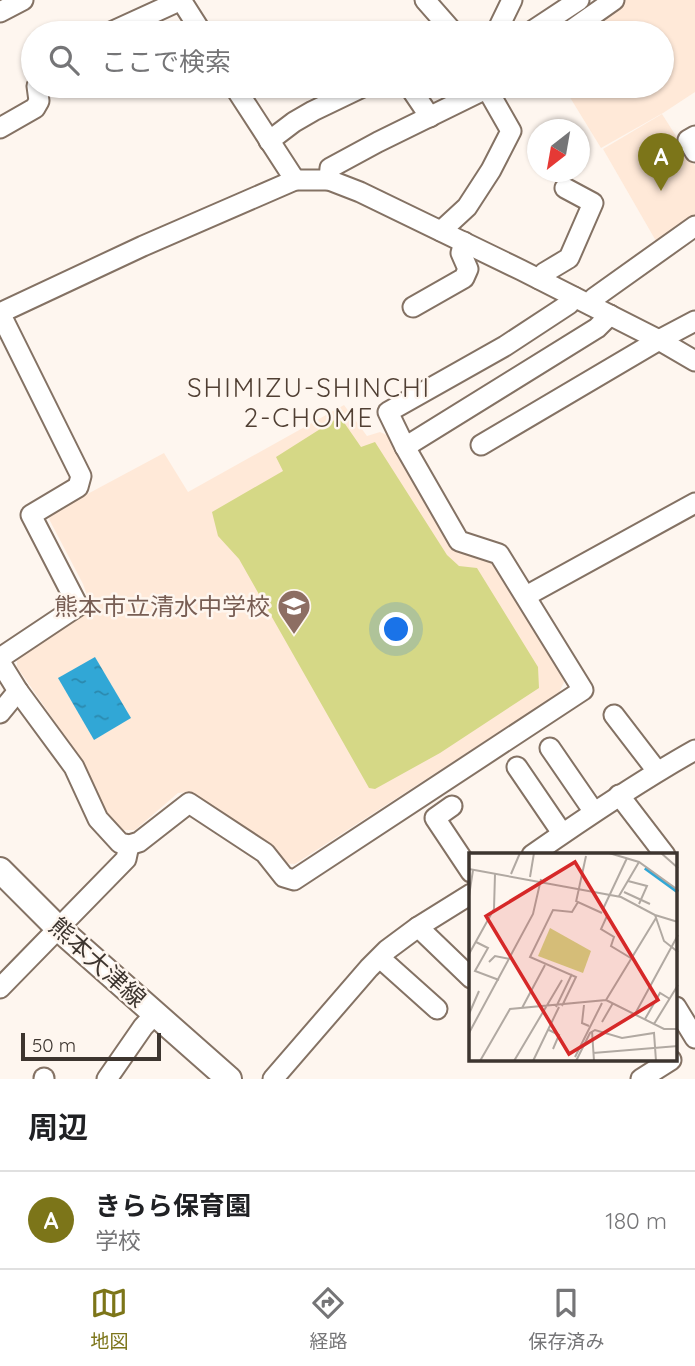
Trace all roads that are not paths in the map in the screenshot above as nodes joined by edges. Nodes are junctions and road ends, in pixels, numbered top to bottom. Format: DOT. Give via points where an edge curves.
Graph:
graph roads {
  1 [pos="23,0"];
  2 [pos="425,0"];
  3 [pos="512,0"];
  4 [pos="579,0"];
  5 [pos="614,0"];
  6 [pos="185,1"];
  7 [pos="0,12"];
  8 [pos="138,21"];
  9 [pos="196,21"];
  10 [pos="443,21"];
  11 [pos="502,21"];
  12 [pos="547,21"];
  13 [pos="584,21"];
  14 [pos="39,98"];
  15 [pos="242,98"];
  16 [pos="340,98"];
  17 [pos="417,98"];
  18 [pos="467,98"];
  19 [pos="494,98"];
  20 [pos="430,117"];
  21 [pos="0,128"];
  22 [pos="695,136"];
  23 [pos="270,141"];
  24 [pos="695,152"];
  25 [pos="295,180"];
  26 [pos="329,180"];
  27 [pos="565,188"];
  28 [pos="695,226"];
  29 [pos="442,231"];
  30 [pos="464,242"];
  31 [pos="539,279"];
  32 [pos="582,301"];
  33 [pos="413,307"];
  34 [pos="0,313"];
  35 [pos="610,315"];
  36 [pos="695,321"];
  37 [pos="659,340"];
  38 [pos="695,361"];
  39 [pos="481,445"];
  40 [pos="405,447"];
  41 [pos="695,503"];
  42 [pos="526,596"];
  43 [pos="0,660"];
  44 [pos="18,691"];
  45 [pos="0,713"];
  46 [pos="614,715"];
  47 [pos="550,748"];
  48 [pos="695,750"];
  49 [pos="517,767"];
  50 [pos="657,771"];
  51 [pos="620,795"];
  52 [pos="453,806"];
  53 [pos="594,812"];
  54 [pos="562,833"];
  55 [pos="129,845"];
  56 [pos="537,853"];
  57 [pos="664,853"];
  58 [pos="469,869"];
  59 [pos="0,870"];
  60 [pos="469,895"];
  61 [pos="418,927"];
  62 [pos="58,928"];
  63 [pos="380,958"];
  64 [pos="469,976"];
  65 [pos="0,988"];
  66 [pos="437,1009"];
  67 [pos="678,1010"];
  68 [pos="155,1014"];
  69 [pos="695,1038"];
  70 [pos="695,1046"];
  71 [pos="678,1056"];
  72 [pos="668,1062"];
  73 [pos="107,1079"];
  74 [pos="229,1079"];
  75 [pos="273,1079"];
  76 [pos="641,1079"];
  1 -- 7 [label="street"];
  2 -- 10 [label="street"];
  3 -- 11 [label="street"];
  4 -- 12 [label="street"];
  5 -- 13 [label="street"];
  6 -- 8 [label="street"];
  6 -- 9 [label="street"];
  14 -- 21 [label="street" via="36,108"];
  15 -- 23 [label="street"];
  16 -- 23 [label="street"];
  17 -- 20 [label="street"];
  18 -- 20 [label="street"];
  19 -- 29 [label="street" via="511,131 467,207"];
  20 -- 26 [label="street" via="330,168"];
  22 -- 24 [label="street" via="688,140"];
  23 -- 25 [label="street"];
  25 -- 26 [label="street"];
  25 -- 34 [label="street"];
  26 -- 29 [label="street"];
  27 -- 31 [label="street" via="593,203 569,258"];
  28 -- 32 [label="street" via="594,298"];
  29 -- 30 [label="street"];
  30 -- 31 [label="street"];
  30 -- 33 [label="street" via="461,253 468,269 464,278"];
  31 -- 32 [label="street"];
  32 -- 35 [label="street"];
  32 -- 40 [label="street" via="569,304 388,412"];
  34 -- 43 [label="street" via="81,475 78,487 32,515 78,606"];
  35 -- 37 [label="street"];
  35 -- 40 [label="street" via="597,328"];
  36 -- 37 [label="street"];
  37 -- 38 [label="street"];
  37 -- 39 [label="street"];
  40 -- 42 [label="street" via="459,541 499,554"];
  41 -- 42 [label="street"];
  42 -- 55 [label="street" via="583,690 294,880 284,877 265,853 190,803"];
  43 -- 44 [label="street"];
  44 -- 45 [label="street"];
  44 -- 55 [label="street" via="74,767 97,819 120,843"];
  46 -- 50 [label="street"];
  47 -- 53 [label="street"];
  48 -- 50 [label="street"];
  49 -- 54 [label="street"];
  50 -- 51 [label="street"];
  51 -- 53 [label="street"];
  51 -- 57 [label="street"];
  52 -- 58 [label="street" via="435,818"];
  53 -- 54 [label="street"];
  54 -- 56 [label="street"];
  55 -- 62 [label="street" via="126,859"];
  59 -- 62 [label="main road, 熊本大津線"];
  60 -- 61 [label="street"];
  61 -- 63 [label="street"];
  61 -- 64 [label="street"];
  62 -- 65 [label="street"];
  62 -- 68 [label="main road, 熊本大津線"];
  63 -- 66 [label="street"];
  63 -- 75 [label="street"];
  67 -- 69 [label="street"];
  68 -- 73 [label="street"];
  68 -- 74 [label="main road, 熊本大津線"];
  70 -- 71 [label="street"];
  72 -- 76 [label="street"];
}
